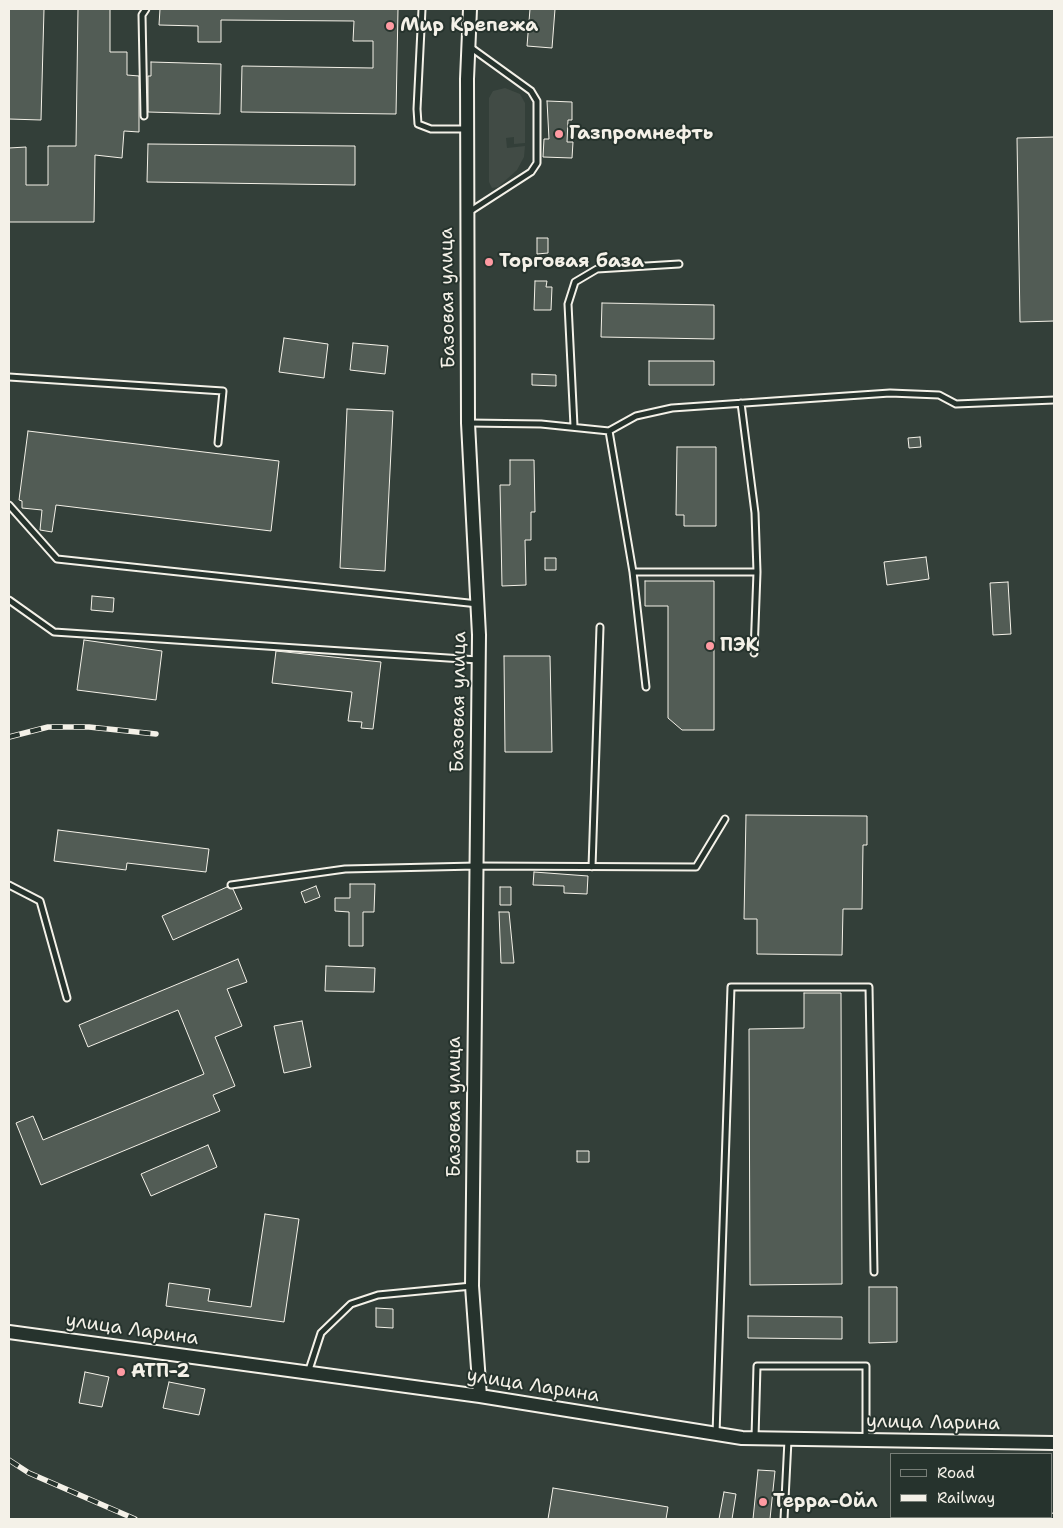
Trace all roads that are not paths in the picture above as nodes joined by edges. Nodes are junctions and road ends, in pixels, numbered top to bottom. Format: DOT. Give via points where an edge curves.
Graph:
graph roads {
  1 [pos="146,9"];
  2 [pos="422,9"];
  3 [pos="470,9"];
  4 [pos="468,46"];
  5 [pos="144,116"];
  6 [pos="466,129"];
  7 [pos="466,214"];
  8 [pos="679,264"];
  9 [pos="9,377"];
  10 [pos="1054,400"];
  11 [pos="741,403"];
  12 [pos="468,423"];
  13 [pos="574,426"];
  14 [pos="609,431"];
  15 [pos="218,442"];
  16 [pos="9,505"];
  17 [pos="633,572"];
  18 [pos="757,572"];
  19 [pos="9,600"];
  20 [pos="478,604"];
  21 [pos="600,627"];
  22 [pos="754,653"];
  23 [pos="478,660"];
  24 [pos="646,687"];
  25 [pos="725,819"];
  26 [pos="476,866"];
  27 [pos="592,867"];
  28 [pos="9,885"];
  29 [pos="231,885"];
  30 [pos="67,998"];
  31 [pos="874,1272"];
  32 [pos="472,1286"];
  33 [pos="9,1332"];
  34 [pos="308,1374"];
  35 [pos="480,1396"];
  36 [pos="716,1434"];
  37 [pos="755,1439"];
  38 [pos="788,1439"];
  39 [pos="866,1441"];
  40 [pos="1054,1443"];
  41 [pos="784,1519"];
  1 -- 5 [label="lane" via="142,15"];
  2 -- 6 [label="lane" via="416,109 418,124 431,130"];
  3 -- 4 [label="street, Базовая улица"];
  4 -- 6 [label="street, Базовая улица"];
  4 -- 7 [label="lane" via="531,91 537,101 537,163 530,172"];
  6 -- 7 [label="street, Базовая улица"];
  7 -- 12 [label="street, Базовая улица"];
  8 -- 13 [label="lane" via="597,269 575,282 568,304"];
  9 -- 15 [label="lane" via="223,391"];
  10 -- 11 [label="lane" via="956,404 939,395 890,393"];
  11 -- 14 [label="lane" via="672,408 636,416"];
  11 -- 18 [label="lane" via="755,513"];
  12 -- 13 [label="lane"];
  12 -- 20 [label="street, Базовая улица"];
  13 -- 14 [label="lane"];
  14 -- 17 [label="lane"];
  16 -- 20 [label="lane" via="56,559"];
  17 -- 18 [label="lane"];
  17 -- 24 [label="lane"];
  18 -- 22 [label="lane"];
  19 -- 23 [label="lane" via="54,632"];
  20 -- 23 [label="street, Базовая улица"];
  21 -- 27 [label="lane"];
  23 -- 26 [label="street, Базовая улица"];
  25 -- 27 [label="lane" via="696,867"];
  26 -- 27 [label="lane"];
  26 -- 29 [label="lane" via="345,869"];
  26 -- 32 [label="street, Базовая улица"];
  28 -- 30 [label="lane" via="40,901"];
  31 -- 36 [label="lane" via="869,987 731,987"];
  32 -- 34 [label="lane" via="378,1295 351,1304 321,1333"];
  32 -- 35 [label="street, Базовая улица"];
  33 -- 34 [label="street, улица Ларина"];
  34 -- 35 [label="street, улица Ларина"];
  35 -- 36 [label="street, улица Ларина"];
  36 -- 37 [label="street, улица Ларина"];
  37 -- 38 [label="street, улица Ларина"];
  37 -- 39 [label="lane" via="758,1366 866,1366"];
  38 -- 39 [label="street, улица Ларина"];
  38 -- 41 [label="lane"];
  39 -- 40 [label="street, улица Ларина"];
}
